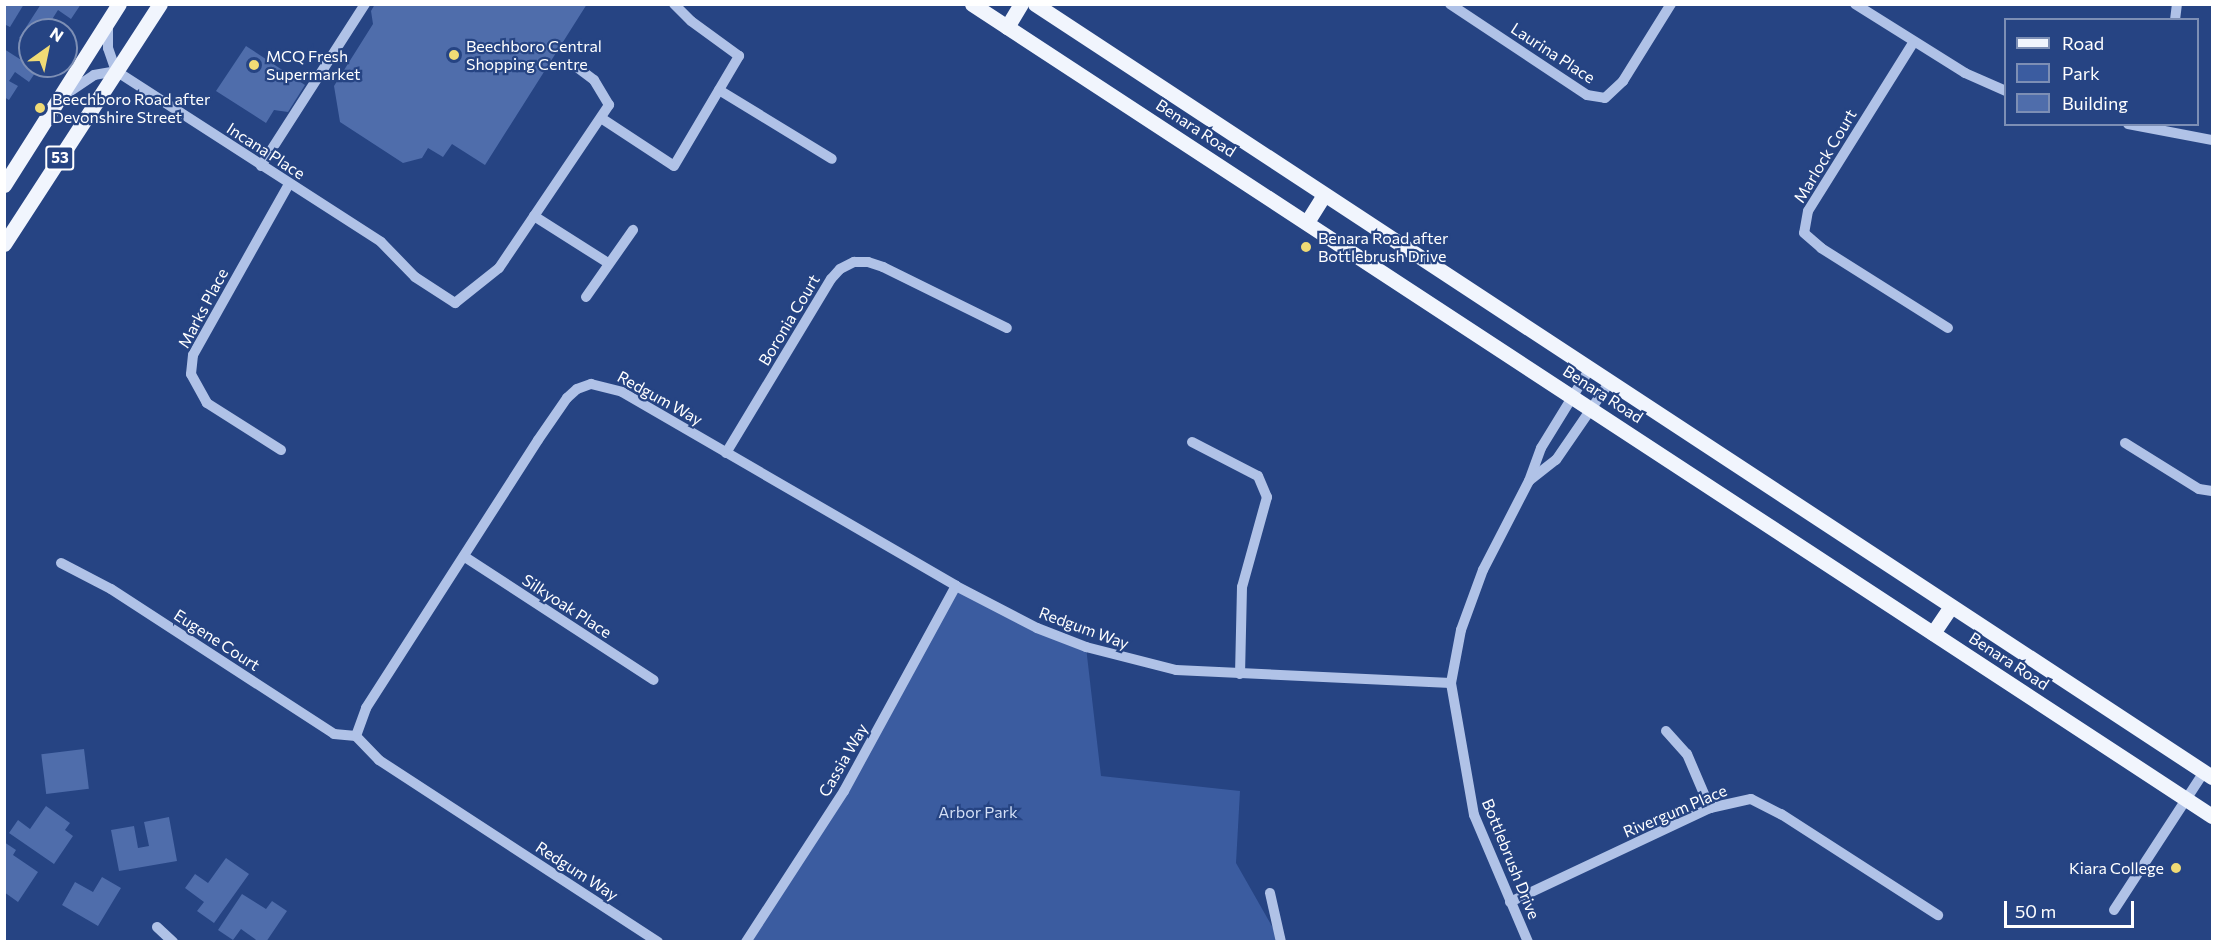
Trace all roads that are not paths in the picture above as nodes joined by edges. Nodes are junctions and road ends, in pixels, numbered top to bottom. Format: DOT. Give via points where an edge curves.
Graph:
graph roads {
  1 [pos="118,4"];
  2 [pos="160,4"];
  3 [pos="365,4"];
  4 [pos="972,4"];
  5 [pos="1021,4"];
  6 [pos="1035,4"];
  7 [pos="1450,4"];
  8 [pos="1671,4"];
  9 [pos="1855,4"];
  10 [pos="675,5"];
  11 [pos="109,19"];
  12 [pos="1007,27"];
  13 [pos="1912,43"];
  14 [pos="578,68"];
  15 [pos="116,72"];
  16 [pos="719,90"];
  17 [pos="2004,90"];
  18 [pos="59,98"];
  19 [pos="601,118"];
  20 [pos="2144,126"];
  21 [pos="2161,128"];
  22 [pos="2212,140"];
  23 [pos="831,159"];
  24 [pos="261,166"];
  25 [pos="289,184"];
  26 [pos="4,185"];
  27 [pos="1323,196"];
  28 [pos="534,216"];
  29 [pos="1307,222"];
  30 [pos="633,230"];
  31 [pos="4,244"];
  32 [pos="608,263"];
  33 [pos="586,297"];
  34 [pos="1007,328"];
  35 [pos="1948,328"];
  36 [pos="1589,370"];
  37 [pos="1609,383"];
  38 [pos="1572,395"];
  39 [pos="1593,409"];
  40 [pos="1192,442"];
  41 [pos="2125,444"];
  42 [pos="281,450"];
  43 [pos="726,453"];
  44 [pos="1529,481"];
  45 [pos="2212,491"];
  46 [pos="465,557"];
  47 [pos="61,563"];
  48 [pos="956,586"];
  49 [pos="1951,606"];
  50 [pos="1933,633"];
  51 [pos="1240,674"];
  52 [pos="654,680"];
  53 [pos="1451,684"];
  54 [pos="1666,731"];
  55 [pos="356,736"];
  56 [pos="2208,775"];
  57 [pos="2186,799"];
  58 [pos="1710,808"];
  59 [pos="2212,816"];
  60 [pos="1270,893"];
  61 [pos="1510,902"];
  62 [pos="2114,910"];
  63 [pos="1938,915"];
  64 [pos="157,927"];
  65 [pos="173,942"];
  66 [pos="658,942"];
  67 [pos="746,942"];
  68 [pos="1281,942"];
  69 [pos="1528,942"];
  1 -- 11 [label="main road, 53"];
  2 -- 15 [label="main road, 53"];
  3 -- 24 [label="street"];
  4 -- 12 [label="main road, Benara Road"];
  5 -- 12 [label="main road"];
  6 -- 27 [label="main road, Benara Road"];
  7 -- 8 [label="street, Laurina Place" via="1587,95 1605,98 1623,81"];
  9 -- 13 [label="street"];
  10 -- 16 [label="street" via="690,21 740,56"];
  11 -- 15 [label="street" via="108,48"];
  11 -- 18 [label="main road, 53"];
  12 -- 29 [label="main road, Benara Road"];
  13 -- 17 [label="street"];
  13 -- 35 [label="street, Marlock Court" via="1808,211 1804,232 1821,248"];
  14 -- 19 [label="street" via="594,80 609,105"];
  15 -- 18 [label="street" via="94,75"];
  15 -- 24 [label="street, Incana Place"];
  15 -- 31 [label="main road, 53"];
  16 -- 19 [label="street" via="674,166"];
  16 -- 23 [label="street"];
  18 -- 26 [label="main road, 53"];
  19 -- 28 [label="street"];
  20 -- 21 [label="street"];
  21 -- 22 [label="street"];
  24 -- 25 [label="street, Incana Place"];
  25 -- 28 [label="street, Incana Place" via="381,242 415,277 455,303 499,268"];
  25 -- 42 [label="street, Marks Place" via="193,355 191,374 207,403"];
  27 -- 29 [label="main road"];
  27 -- 36 [label="main road, Benara Road"];
  28 -- 32 [label="street"];
  29 -- 38 [label="main road, Benara Road"];
  30 -- 32 [label="street"];
  32 -- 33 [label="street"];
  34 -- 43 [label="street, Boronia Court" via="884,267 868,261 854,262 831,279"];
  36 -- 37 [label="main road, Benara Road"];
  36 -- 38 [label="street, Bottlebrush Drive"];
  37 -- 39 [label="street, Bottlebrush Drive"];
  37 -- 49 [label="main road, Benara Road"];
  38 -- 39 [label="main road, Benara Road"];
  38 -- 44 [label="street, Bottlebrush Drive" via="1541,448"];
  39 -- 44 [label="street, Bottlebrush Drive" via="1556,459"];
  39 -- 50 [label="main road, Benara Road"];
  40 -- 51 [label="street" via="1258,476 1267,497 1242,587"];
  41 -- 45 [label="street" via="2199,489"];
  43 -- 46 [label="street, Redgum Way" via="607,385 591,384 577,389 538,440"];
  43 -- 48 [label="street, Redgum Way"];
  44 -- 53 [label="street, Bottlebrush Drive" via="1473,594"];
  46 -- 52 [label="street, Silkyoak Place"];
  46 -- 55 [label="street, Redgum Way" via="366,708"];
  47 -- 55 [label="street, Eugene Court" via="111,588 334,734"];
  48 -- 51 [label="street, Redgum Way" via="1037,628 1104,653 1176,670"];
  48 -- 67 [label="street, Cassia Way" via="844,792"];
  49 -- 50 [label="main road"];
  49 -- 56 [label="main road, Benara Road"];
  50 -- 57 [label="main road, Benara Road"];
  51 -- 53 [label="street, Redgum Way"];
  53 -- 61 [label="street, Bottlebrush Drive" via="1474,815"];
  54 -- 58 [label="street" via="1687,754"];
  55 -- 66 [label="street, Redgum Way" via="379,760"];
  56 -- 57 [label="street"];
  57 -- 59 [label="main road, Benara Road"];
  57 -- 62 [label="street"];
  58 -- 61 [label="street, Rivergum Place"];
  58 -- 63 [label="street, Rivergum Place" via="1736,800 1765,804"];
  60 -- 68 [label="street"];
  61 -- 69 [label="street, Bottlebrush Drive"];
  64 -- 65 [label="street"];
}
